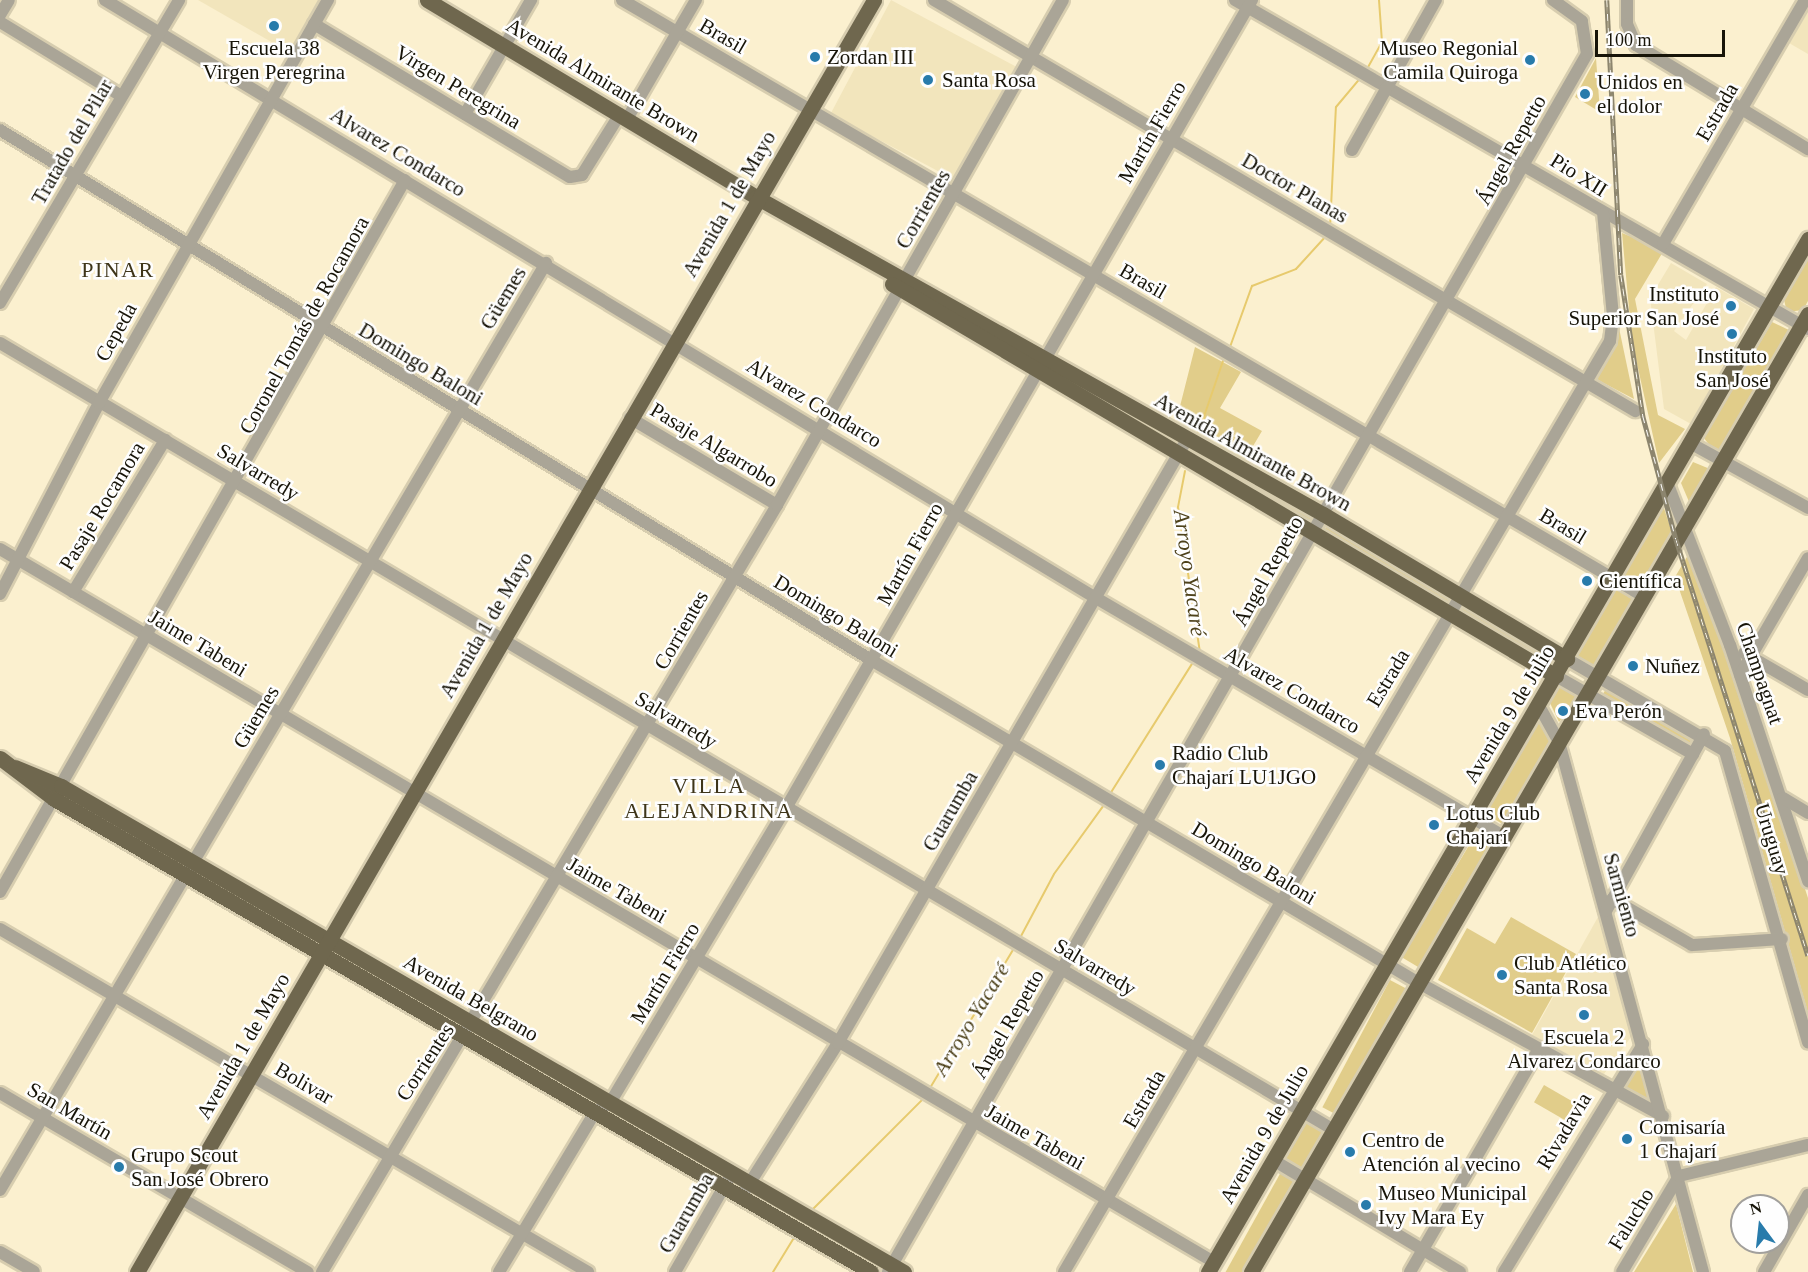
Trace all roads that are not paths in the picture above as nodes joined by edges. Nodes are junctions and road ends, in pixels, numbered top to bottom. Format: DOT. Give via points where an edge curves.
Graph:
graph roads {
  1 [pos="9,0"];
  2 [pos="105,0"];
  3 [pos="178,0"];
  4 [pos="328,0"];
  5 [pos="427,0"];
  6 [pos="531,0"];
  7 [pos="622,0"];
  8 [pos="696,0"];
  9 [pos="874,0"];
  10 [pos="934,0"];
  11 [pos="1063,0"];
  12 [pos="1235,0"];
  13 [pos="1436,0"];
  14 [pos="1552,0"];
  15 [pos="1628,0"];
  16 [pos="1804,0"];
  17 [pos="1249,4"];
  18 [pos="0,15"];
  19 [pos="0,22"];
  20 [pos="314,24"];
  21 [pos="159,32"];
  22 [pos="677,32"];
  23 [pos="505,46"];
  24 [pos="1030,56"];
  25 [pos="1389,85"];
  26 [pos="121,96"];
  27 [pos="270,98"];
  28 [pos="1742,108"];
  29 [pos="810,109"];
  30 [pos="465,114"];
  31 [pos="623,116"];
  32 [pos="0,130"];
  33 [pos="1171,138"];
  34 [pos="1808,149"];
  35 [pos="1353,150"];
  36 [pos="1526,165"];
  37 [pos="75,176"];
  38 [pos="405,180"];
  39 [pos="955,194"];
  40 [pos="756,197"];
  41 [pos="1603,213"];
  42 [pos="1808,239"];
  43 [pos="1663,244"];
  44 [pos="188,245"];
  45 [pos="546,263"];
  46 [pos="1093,274"];
  47 [pos="903,284"];
  48 [pos="1448,300"];
  49 [pos="0,303"];
  50 [pos="1769,306"];
  51 [pos="1806,323"];
  52 [pos="326,328"];
  53 [pos="675,340"];
  54 [pos="0,343"];
  55 [pos="1041,364"];
  56 [pos="1586,380"];
  57 [pos="99,403"];
  58 [pos="460,410"];
  59 [pos="1635,411"];
  60 [pos="630,418"];
  61 [pos="820,430"];
  62 [pos="1370,436"];
  63 [pos="165,440"];
  64 [pos="1690,443"];
  65 [pos="1183,447"];
  66 [pos="1722,461"];
  67 [pos="1667,482"];
  68 [pos="238,483"];
  69 [pos="588,490"];
  70 [pos="777,505"];
  71 [pos="1808,508"];
  72 [pos="957,511"];
  73 [pos="1323,514"];
  74 [pos="1506,515"];
  75 [pos="1683,526"];
  76 [pos="1312,533"];
  77 [pos="0,549"];
  78 [pos="1808,558"];
  79 [pos="18,560"];
  80 [pos="371,561"];
  81 [pos="1611,578"];
  82 [pos="734,579"];
  83 [pos="74,592"];
  84 [pos="1460,593"];
  85 [pos="0,594"];
  86 [pos="1643,596"];
  87 [pos="1096,598"];
  88 [pos="1449,613"];
  89 [pos="148,636"];
  90 [pos="503,640"];
  91 [pos="1730,645"];
  92 [pos="1749,655"];
  93 [pos="1567,659"];
  94 [pos="873,661"];
  95 [pos="1740,675"];
  96 [pos="1556,676"];
  97 [pos="1600,676"];
  98 [pos="1231,677"];
  99 [pos="1808,690"];
  100 [pos="1589,695"];
  101 [pos="1539,706"];
  102 [pos="281,714"];
  103 [pos="647,726"];
  104 [pos="1704,734"];
  105 [pos="1558,742"];
  106 [pos="1012,743"];
  107 [pos="1725,751"];
  108 [pos="1693,754"];
  109 [pos="1365,755"];
  110 [pos="0,758"];
  111 [pos="57,793"];
  112 [pos="414,793"];
  113 [pos="1783,798"];
  114 [pos="786,808"];
  115 [pos="1808,813"];
  116 [pos="1472,817"];
  117 [pos="1147,822"];
  118 [pos="1504,837"];
  119 [pos="190,869"];
  120 [pos="559,879"];
  121 [pos="1808,881"];
  122 [pos="927,890"];
  123 [pos="0,892"];
  124 [pos="1282,902"];
  125 [pos="1609,905"];
  126 [pos="0,929"];
  127 [pos="1782,939"];
  128 [pos="329,940"];
  129 [pos="321,954"];
  130 [pos="696,959"];
  131 [pos="1387,964"];
  132 [pos="1062,970"];
  133 [pos="1419,982"];
  134 [pos="115,994"];
  135 [pos="474,1024"];
  136 [pos="460,1036"];
  137 [pos="1808,1042"];
  138 [pos="838,1043"];
  139 [pos="1643,1044"];
  140 [pos="1195,1049"];
  141 [pos="1538,1050"];
  142 [pos="251,1074"];
  143 [pos="1612,1089"];
  144 [pos="0,1093"];
  145 [pos="610,1103"];
  146 [pos="1302,1111"];
  147 [pos="595,1112"];
  148 [pos="1663,1116"];
  149 [pos="43,1118"];
  150 [pos="973,1123"];
  151 [pos="1334,1130"];
  152 [pos="1808,1145"];
  153 [pos="390,1156"];
  154 [pos="1273,1160"];
  155 [pos="731,1173"];
  156 [pos="1679,1176"];
  157 [pos="1305,1181"];
  158 [pos="724,1188"];
  159 [pos="0,1190"];
  160 [pos="745,1191"];
  161 [pos="1808,1195"];
  162 [pos="180,1198"];
  163 [pos="1106,1201"];
  164 [pos="521,1233"];
  165 [pos="1423,1250"];
  166 [pos="0,1252"];
  167 [pos="863,1266"];
  168 [pos="1211,1267"];
  169 [pos="894,1270"];
  170 [pos="34,1272"];
  171 [pos="136,1272"];
  172 [pos="308,1272"];
  173 [pos="322,1272"];
  174 [pos="499,1272"];
  175 [pos="588,1272"];
  176 [pos="675,1272"];
  177 [pos="1064,1272"];
  178 [pos="1251,1272"];
  179 [pos="1410,1272"];
  180 [pos="1460,1272"];
  181 [pos="1504,1272"];
  182 [pos="1622,1272"];
  183 [pos="1703,1272"];
  184 [pos="1764,1272"];
  1 -- 18 [label="street"];
  2 -- 21 [label="street, Alvarez Condarco"];
  3 -- 21 [label="street, Tratado del Pilar"];
  4 -- 20 [label="street, Cepeda"];
  5 -- 23 [label="main road, Avenida Almirante Brown"];
  6 -- 23 [label="street"];
  7 -- 22 [label="street, Brasil"];
  8 -- 22 [label="street"];
  9 -- 29 [label="main road, Avenida 1 de Mayo"];
  10 -- 24 [label="street, Doctor Planas"];
  11 -- 24 [label="street, Corrientes"];
  12 -- 17 [label="street, Pio XII"];
  13 -- 25 [label="street"];
  14 -- 36 [label="street, Ángel Repetto" via="1574,13 1586,31 1587,54"];
  15 -- 28 [label="street" via="1627,24 1636,45"];
  16 -- 28 [label="street, Estrada"];
  17 -- 25 [label="street, Pio XII"];
  17 -- 33 [label="street, Martín Fierro"];
  19 -- 26 [label="street"];
  20 -- 27 [label="street, Cepeda"];
  20 -- 30 [label="street, Virgen Peregrina"];
  21 -- 26 [label="street, Tratado del Pilar"];
  21 -- 27 [label="street, Alvarez Condarco"];
  22 -- 29 [label="street, Brasil"];
  22 -- 31 [label="street"];
  23 -- 30 [label="street"];
  23 -- 31 [label="main road, Avenida Almirante Brown"];
  24 -- 33 [label="street, Doctor Planas"];
  24 -- 39 [label="street, Corrientes"];
  25 -- 35 [label="street"];
  25 -- 36 [label="street, Pio XII"];
  26 -- 37 [label="street, Tratado del Pilar"];
  27 -- 38 [label="street, Alvarez Condarco"];
  27 -- 44 [label="street, Cepeda"];
  28 -- 34 [label="street"];
  28 -- 43 [label="street, Estrada"];
  29 -- 39 [label="street, Brasil"];
  29 -- 40 [label="main road, Avenida 1 de Mayo"];
  30 -- 31 [label="street, Virgen Peregrina" via="570,177 582,175"];
  31 -- 40 [label="main road, Avenida Almirante Brown"];
  32 -- 37 [label="street, Domingo Baloni"];
  33 -- 46 [label="street, Martín Fierro"];
  33 -- 48 [label="street, Doctor Planas"];
  36 -- 41 [label="street, Pio XII"];
  36 -- 48 [label="street, Ángel Repetto"];
  37 -- 44 [label="street, Domingo Baloni"];
  37 -- 49 [label="street, Tratado del Pilar"];
  38 -- 45 [label="street, Alvarez Condarco"];
  38 -- 52 [label="street, Coronel Tomás de Rocamora"];
  39 -- 46 [label="street, Brasil"];
  39 -- 47 [label="street, Corrientes"];
  40 -- 47 [label="main road, Avenida Almirante Brown" via="773,213"];
  40 -- 53 [label="main road, Avenida 1 de Mayo"];
  41 -- 43 [label="street, Pio XII"];
  41 -- 56 [label="street, Estrada" via="1612,328"];
  42 -- 50 [label="main road, Avenida 9 de Julio"];
  43 -- 50 [label="street, Pio XII"];
  44 -- 52 [label="street, Domingo Baloni"];
  44 -- 57 [label="street, Cepeda"];
  45 -- 53 [label="street, Alvarez Condarco"];
  45 -- 58 [label="street, Güemes"];
  46 -- 55 [label="street, Martín Fierro"];
  46 -- 62 [label="street, Brasil"];
  47 -- 55 [label="main road, Avenida Almirante Brown"];
  47 -- 61 [label="street, Corrientes"];
  48 -- 56 [label="street, Doctor Planas"];
  48 -- 62 [label="street, Ángel Repetto"];
  50 -- 51 [label="street, Pio XII"];
  50 -- 64 [label="main road, Avenida 9 de Julio"];
  51 -- 66 [label="main road"];
  52 -- 58 [label="street, Domingo Baloni"];
  52 -- 68 [label="street, Coronel Tomás de Rocamora"];
  53 -- 60 [label="main road, Avenida 1 de Mayo"];
  53 -- 61 [label="street, Alvarez Condarco"];
  54 -- 57 [label="street, Salvarredy"];
  55 -- 65 [label="main road, Avenida Almirante Brown"];
  55 -- 72 [label="street, Martín Fierro"];
  56 -- 59 [label="street, Doctor Planas"];
  56 -- 74 [label="street, Estrada"];
  57 -- 63 [label="street, Salvarredy"];
  57 -- 79 [label="street, Cepeda"];
  58 -- 69 [label="street, Domingo Baloni"];
  58 -- 80 [label="street, Güemes"];
  60 -- 69 [label="main road, Avenida 1 de Mayo"];
  60 -- 70 [label="street, Pasaje Algarrobo"];
  61 -- 70 [label="street, Corrientes"];
  61 -- 72 [label="street, Alvarez Condarco"];
  62 -- 73 [label="street, Ángel Repetto"];
  62 -- 74 [label="street, Brasil"];
  63 -- 68 [label="street, Salvarredy"];
  63 -- 83 [label="street, Pasaje Rocamora"];
  64 -- 66 [label="street"];
  64 -- 67 [label="main road, Avenida 9 de Julio"];
  65 -- 73 [label="main road, Avenida Almirante Brown"];
  65 -- 76 [label="main road, Avenida Almirante Brown"];
  65 -- 87 [label="street, Guarumba"];
  66 -- 71 [label="street"];
  66 -- 75 [label="main road"];
  67 -- 75 [label="street, Champagnat"];
  67 -- 81 [label="main road, Avenida 9 de Julio"];
  68 -- 80 [label="street, Salvarredy"];
  68 -- 89 [label="street, Coronel Tomás de Rocamora"];
  69 -- 82 [label="street, Domingo Baloni"];
  69 -- 90 [label="main road, Avenida 1 de Mayo"];
  70 -- 82 [label="street, Corrientes"];
  72 -- 87 [label="street, Alvarez Condarco"];
  72 -- 94 [label="street, Martín Fierro"];
  73 -- 76 [label="street, Ángel Repetto"];
  73 -- 84 [label="main road, Avenida Almirante Brown"];
  74 -- 81 [label="street, Brasil"];
  74 -- 84 [label="street, Estrada"];
  75 -- 86 [label="main road"];
  75 -- 91 [label="street, Champagnat"];
  76 -- 88 [label="main road, Avenida Almirante Brown"];
  76 -- 98 [label="street, Ángel Repetto"];
  77 -- 79 [label="street, Jaime Tabeni"];
  78 -- 92 [label="street"];
  79 -- 83 [label="street, Jaime Tabeni"];
  79 -- 85 [label="street, Cepeda"];
  80 -- 90 [label="street, Salvarredy"];
  80 -- 102 [label="street, Güemes"];
  81 -- 86 [label="street, Brasil"];
  81 -- 93 [label="main road, Avenida 9 de Julio"];
  82 -- 94 [label="street, Domingo Baloni"];
  82 -- 103 [label="street, Corrientes"];
  83 -- 89 [label="street, Jaime Tabeni"];
  84 -- 88 [label="street, Estrada"];
  84 -- 93 [label="main road, Avenida Almirante Brown"];
  86 -- 97 [label="main road"];
  87 -- 98 [label="street, Alvarez Condarco"];
  87 -- 106 [label="street, Guarumba"];
  88 -- 96 [label="main road, Avenida Almirante Brown"];
  88 -- 109 [label="street, Estrada"];
  89 -- 102 [label="street, Jaime Tabeni"];
  89 -- 111 [label="street, Coronel Tomás de Rocamora"];
  90 -- 103 [label="street, Salvarredy"];
  90 -- 112 [label="main road, Avenida 1 de Mayo"];
  91 -- 92 [label="street"];
  91 -- 95 [label="street, Champagnat"];
  92 -- 95 [label="street"];
  92 -- 99 [label="street"];
  93 -- 96 [label="main road, Avenida 9 de Julio"];
  93 -- 97 [label="street, Avenida Almirante Brown"];
  94 -- 106 [label="street, Domingo Baloni"];
  94 -- 114 [label="street, Martín Fierro"];
  95 -- 113 [label="street, Champagnat"];
  96 -- 100 [label="street, Avenida Almirante Brown"];
  96 -- 101 [label="main road, Avenida 9 de Julio"];
  97 -- 100 [label="main road"];
  97 -- 104 [label="street, Avenida Almirante Brown"];
  98 -- 109 [label="street, Alvarez Condarco"];
  98 -- 117 [label="street, Ángel Repetto"];
  100 -- 105 [label="main road"];
  100 -- 108 [label="street, Avenida Almirante Brown"];
  101 -- 105 [label="street, Sarmiento"];
  101 -- 116 [label="main road, Avenida 9 de Julio"];
  102 -- 112 [label="street, Jaime Tabeni"];
  102 -- 119 [label="street, Güemes"];
  103 -- 114 [label="street, Salvarredy"];
  103 -- 120 [label="street, Corrientes"];
  104 -- 107 [label="street, Avenida Almirante Brown"];
  104 -- 108 [label="street"];
  105 -- 118 [label="main road"];
  105 -- 125 [label="street, Sarmiento"];
  106 -- 117 [label="street, Domingo Baloni"];
  106 -- 122 [label="street, Guarumba"];
  107 -- 127 [label="street, Uruguay"];
  108 -- 125 [label="street"];
  109 -- 116 [label="street, Alvarez Condarco"];
  109 -- 124 [label="street, Estrada"];
  110 -- 111 [label="main road, Avenida Belgrano"];
  111 -- 119 [label="main road, Avenida Belgrano"];
  111 -- 123 [label="street, Coronel Tomás de Rocamora"];
  112 -- 120 [label="street, Jaime Tabeni"];
  112 -- 128 [label="main road, Avenida 1 de Mayo"];
  113 -- 115 [label="street"];
  113 -- 121 [label="street, Champagnat"];
  114 -- 122 [label="street, Salvarredy"];
  114 -- 130 [label="street, Martín Fierro"];
  116 -- 118 [label="street, Alvarez Condarco"];
  116 -- 131 [label="main road, Avenida 9 de Julio"];
  117 -- 124 [label="street, Domingo Baloni"];
  117 -- 132 [label="street, Ángel Repetto"];
  118 -- 133 [label="main road"];
  119 -- 128 [label="main road, Avenida Belgrano"];
  119 -- 129 [label="main road, Avenida Belgrano"];
  119 -- 134 [label="street, Güemes"];
  120 -- 130 [label="street, Jaime Tabeni"];
  120 -- 135 [label="street, Corrientes"];
  122 -- 132 [label="street, Salvarredy"];
  122 -- 138 [label="street, Guarumba"];
  124 -- 131 [label="street, Domingo Baloni"];
  124 -- 140 [label="street, Estrada"];
  125 -- 127 [label="street" via="1692,945"];
  125 -- 139 [label="street, Sarmiento"];
  126 -- 134 [label="street, Bolivar"];
  127 -- 137 [label="street, Uruguay"];
  128 -- 129 [label="main road, Avenida 1 de Mayo"];
  128 -- 135 [label="main road, Avenida Belgrano"];
  129 -- 136 [label="main road, Avenida Belgrano"];
  129 -- 142 [label="main road, Avenida 1 de Mayo"];
  130 -- 138 [label="street, Jaime Tabeni"];
  130 -- 145 [label="street, Martín Fierro"];
  131 -- 133 [label="street, Domingo Baloni"];
  131 -- 146 [label="main road, Avenida 9 de Julio"];
  132 -- 140 [label="street, Salvarredy"];
  132 -- 150 [label="street, Ángel Repetto"];
  133 -- 141 [label="street, Domingo Baloni"];
  133 -- 151 [label="main road"];
  134 -- 142 [label="street, Bolivar"];
  134 -- 149 [label="street, Güemes"];
  135 -- 136 [label="street, Corrientes"];
  135 -- 145 [label="main road, Avenida Belgrano"];
  136 -- 147 [label="main road, Avenida Belgrano"];
  136 -- 153 [label="street, Corrientes"];
  138 -- 150 [label="street, Jaime Tabeni"];
  138 -- 160 [label="street, Guarumba"];
  139 -- 143 [label="street, Rivadavia"];
  139 -- 148 [label="street, Sarmiento"];
  140 -- 146 [label="street, Salvarredy"];
  140 -- 163 [label="street, Estrada"];
  141 -- 143 [label="street, Domingo Baloni"];
  141 -- 165 [label="street"];
  142 -- 153 [label="street, Bolivar"];
  142 -- 162 [label="main road, Avenida 1 de Mayo"];
  143 -- 148 [label="street, Domingo Baloni"];
  143 -- 181 [label="street, Rivadavia"];
  144 -- 149 [label="street, San Martín"];
  145 -- 147 [label="street, Martín Fierro"];
  145 -- 155 [label="main road, Avenida Belgrano"];
  146 -- 151 [label="street, Salvarredy"];
  146 -- 154 [label="main road, Avenida 9 de Julio"];
  147 -- 158 [label="main road, Avenida Belgrano"];
  147 -- 164 [label="street, Martín Fierro"];
  148 -- 156 [label="street, Sarmiento"];
  149 -- 159 [label="street, Güemes"];
  149 -- 162 [label="street, San Martín"];
  150 -- 163 [label="street, Jaime Tabeni"];
  150 -- 169 [label="street, Ángel Repetto"];
  151 -- 157 [label="main road"];
  152 -- 156 [label="street, Falucho"];
  153 -- 164 [label="street, Bolivar"];
  153 -- 173 [label="street, Corrientes"];
  154 -- 157 [label="street"];
  154 -- 168 [label="main road, Avenida 9 de Julio"];
  155 -- 158 [label="street, Guarumba"];
  155 -- 160 [label="main road, Avenida Belgrano"];
  156 -- 182 [label="street, Falucho"];
  156 -- 183 [label="street, Sarmiento"];
  157 -- 165 [label="street"];
  157 -- 178 [label="main road"];
  158 -- 160 [label="main road, Avenida Belgrano"];
  158 -- 176 [label="street, Guarumba"];
  160 -- 167 [label="main road, Avenida Belgrano"];
  161 -- 184 [label="street"];
  162 -- 171 [label="main road, Avenida 1 de Mayo"];
  162 -- 172 [label="street, San Martín"];
  163 -- 168 [label="street, Jaime Tabeni"];
  163 -- 177 [label="street, Estrada"];
  164 -- 174 [label="street, Martín Fierro"];
  164 -- 175 [label="street, Bolivar"];
  165 -- 179 [label="street"];
  165 -- 180 [label="street"];
  166 -- 170 [label="street"];
  167 -- 169 [label="main road, Avenida Belgrano"];
}
